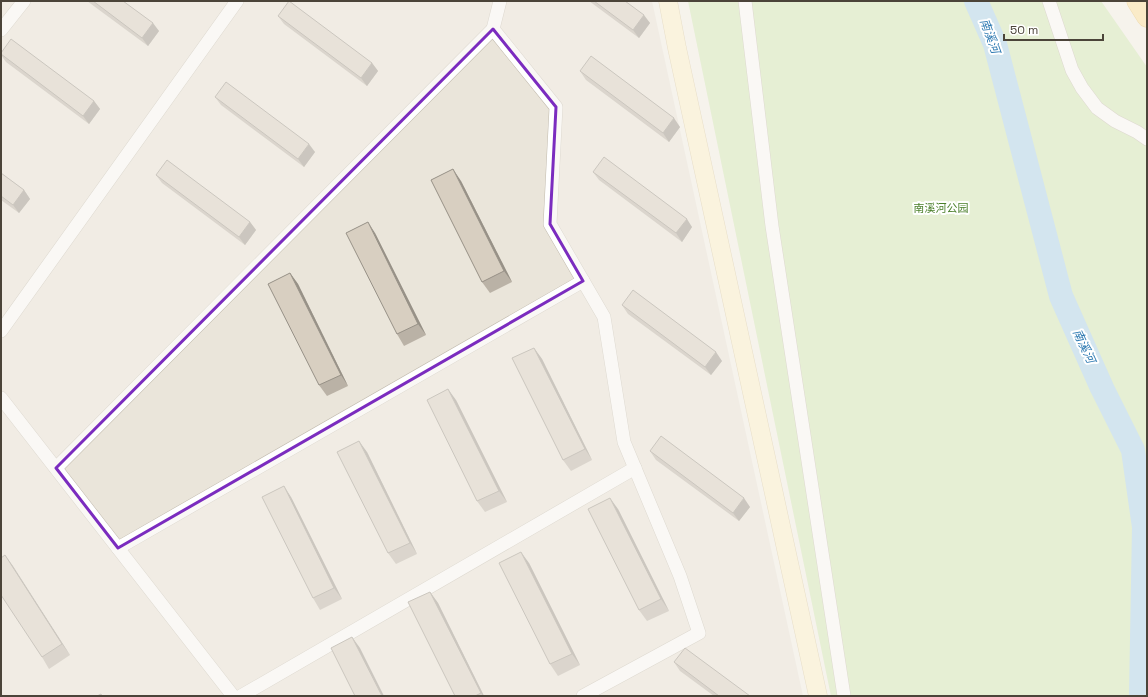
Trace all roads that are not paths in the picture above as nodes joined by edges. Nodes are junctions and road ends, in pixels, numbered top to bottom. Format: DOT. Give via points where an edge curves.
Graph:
graph roads {
  1 [pos="24,1"];
  2 [pos="237,1"];
  3 [pos="500,1"];
  4 [pos="668,1"];
  5 [pos="745,1"];
  6 [pos="1049,1"];
  7 [pos="1137,1"];
  8 [pos="1147,17"];
  9 [pos="493,29"];
  10 [pos="1,30"];
  11 [pos="1147,139"];
  12 [pos="583,281"];
  13 [pos="1,331"];
  14 [pos="1,398"];
  15 [pos="56,468"];
  16 [pos="635,468"];
  17 [pos="118,548"];
  18 [pos="233,696"];
  19 [pos="241,696"];
  20 [pos="583,696"];
  21 [pos="818,696"];
  22 [pos="844,696"];
  1 -- 10 [label="street"];
  2 -- 13 [label="street"];
  3 -- 9 [label="street"];
  4 -- 21 [label="street"];
  5 -- 22 [label="street" via="772,226"];
  6 -- 11 [label="street" via="1072,70 1082,88 1097,108"];
  7 -- 8 [label="main road"];
  9 -- 12 [label="street" via="556,108 550,224"];
  9 -- 15 [label="street"];
  12 -- 16 [label="street" via="604,317 624,442"];
  12 -- 17 [label="street"];
  14 -- 15 [label="street"];
  15 -- 17 [label="street"];
  16 -- 19 [label="street"];
  16 -- 20 [label="street" via="680,576 699,633"];
  17 -- 18 [label="street"];
}
